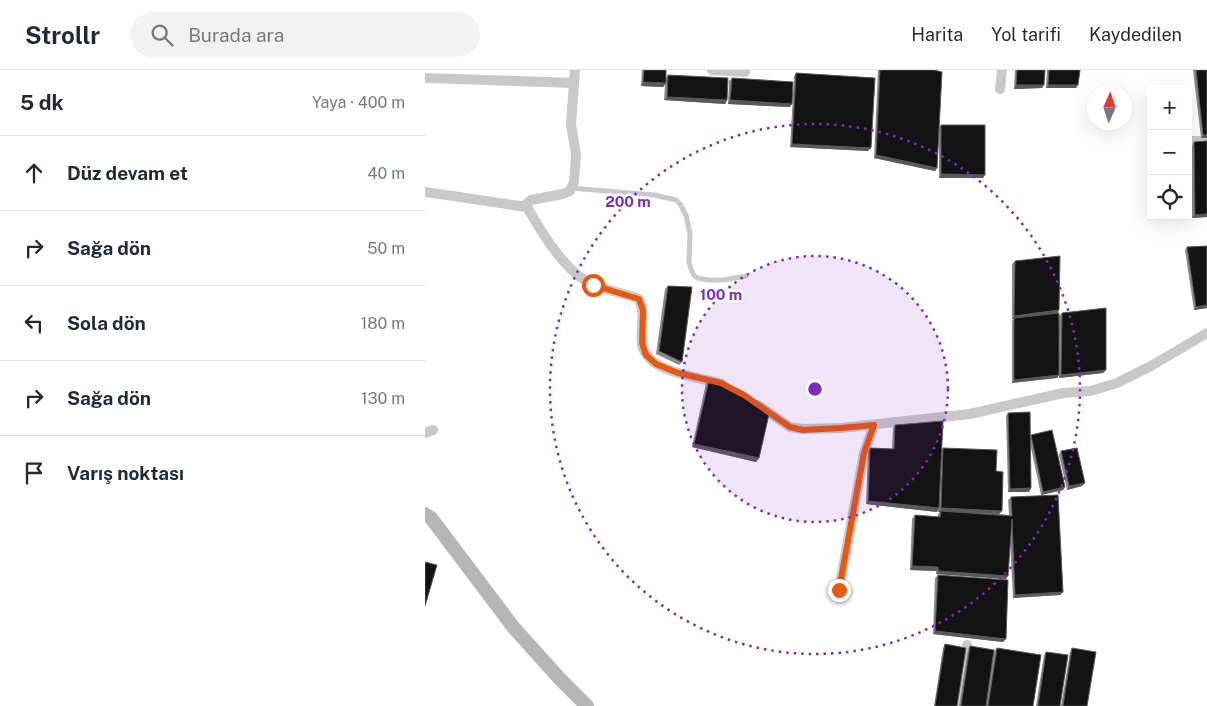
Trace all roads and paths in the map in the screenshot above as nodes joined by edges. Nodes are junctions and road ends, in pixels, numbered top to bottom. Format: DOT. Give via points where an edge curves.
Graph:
graph roads {
  1 [pos="575,70"];
  2 [pos="712,70"];
  3 [pos="1002,70"];
  4 [pos="745,72"];
  5 [pos="432,75"];
  6 [pos="574,83"];
  7 [pos="1000,89"];
  8 [pos="1207,140"];
  9 [pos="1192,141"];
  10 [pos="571,188"];
  11 [pos="425,192"];
  12 [pos="524,206"];
  13 [pos="746,276"];
  14 [pos="1207,333"];
  15 [pos="729,387"];
  16 [pos="752,400"];
  17 [pos="874,425"];
  18 [pos="425,514"];
  19 [pos="839,590"];
  20 [pos="967,645"];
  21 [pos="587,706"];
  22 [pos="957,706"];
  1 -- 6 [label="street"];
  2 -- 4 [label="street"];
  3 -- 7 [label="street"];
  5 -- 6 [label="street"];
  6 -- 10 [label="street" via="571,124 576,156"];
  8 -- 9 [label="street"];
  10 -- 12 [label="street" via="563,194 531,200"];
  10 -- 13 [label="lane" via="676,200 686,215 690,234 689,263 693,274 709,280"];
  11 -- 12 [label="street"];
  12 -- 15 [label="street" via="559,257 577,274 593,285 639,299 643,310 642,343 646,355 656,364"];
  14 -- 17 [label="street" via="1117,383 1090,391 1063,393 970,414"];
  16 -- 17 [label="street" via="790,427 803,430"];
  17 -- 19 [label="street" via="864,453"];
  18 -- 21 [label="street" via="514,628"];
  20 -- 22 [label="street"];
}
